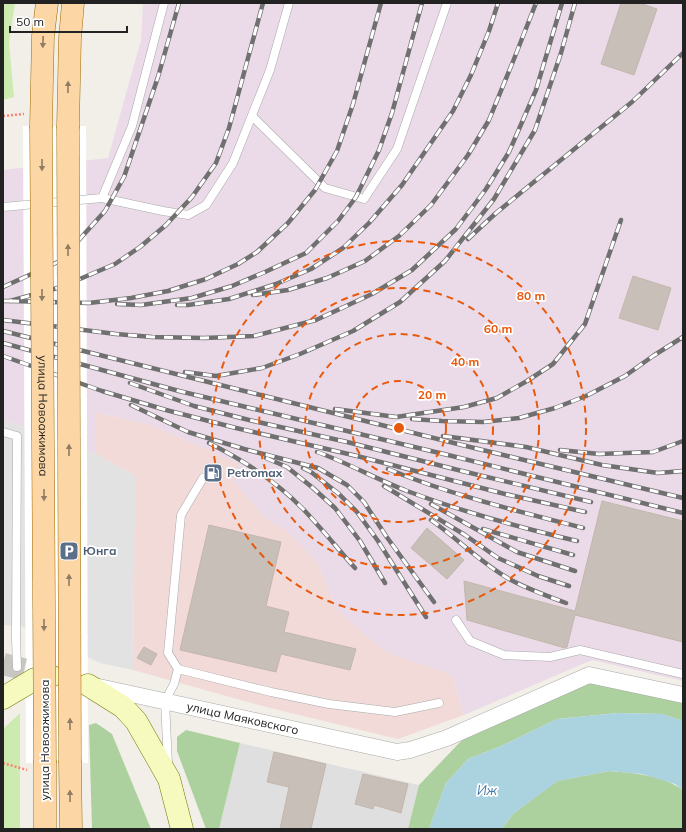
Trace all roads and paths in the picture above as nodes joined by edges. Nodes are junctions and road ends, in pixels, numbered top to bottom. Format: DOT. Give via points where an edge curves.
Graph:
graph roads {
  1 [pos="47,3"];
  2 [pos="73,3"];
  3 [pos="164,3"];
  4 [pos="289,3"];
  5 [pos="447,3"];
  6 [pos="3,116"];
  7 [pos="252,116"];
  8 [pos="33,120"];
  9 [pos="102,198"];
  10 [pos="3,206"];
  11 [pos="3,432"];
  12 [pos="203,478"];
  13 [pos="456,620"];
  14 [pos="17,667"];
  15 [pos="178,669"];
  16 [pos="683,674"];
  17 [pos="51,676"];
  18 [pos="88,685"];
  19 [pos="683,696"];
  20 [pos="3,698"];
  21 [pos="165,701"];
  22 [pos="439,703"];
  23 [pos="3,763"];
  24 [pos="36,767"];
  25 [pos="169,779"];
  26 [pos="45,829"];
  27 [pos="71,829"];
  28 [pos="182,829"];
  1 -- 8 [label="main road, улица Новоажимова, one-way"];
  27 -- 2 [label="main road, улица Новоажимова, one-way, bridge" via="68,126"];
  3 -- 9 [label="lane" via="132,126"];
  4 -- 7 [label="lane" via="270,70"];
  5 -- 7 [label="lane" via="397,149 364,199 325,188"];
  6 -- 8 [label="path"];
  7 -- 9 [label="lane" via="233,163 206,205 188,215"];
  8 -- 24 [label="main road, улица Новоажимова, one-way, bridge"];
  9 -- 10 [label="lane"];
  11 -- 14 [label="lane" via="17,436"];
  12 -- 15 [label="lane" via="181,515 168,653"];
  13 -- 16 [label="lane" via="470,641 504,655 550,657 580,650"];
  15 -- 21 [label="lane"];
  15 -- 22 [label="lane" via="336,705 395,712"];
  17 -- 20 [label="main road" via="35,678"];
  18 -- 21 [label="street, улица Маяковского"];
  18 -- 25 [label="main road" via="123,707 136,721"];
  19 -- 21 [label="street, улица Маяковского" via="589,675 447,738 397,752"];
  21 -- 25 [label="lane"];
  23 -- 24 [label="path"];
  24 -- 26 [label="main road, улица Новоажимова"];
  25 -- 28 [label="main road"];
}
